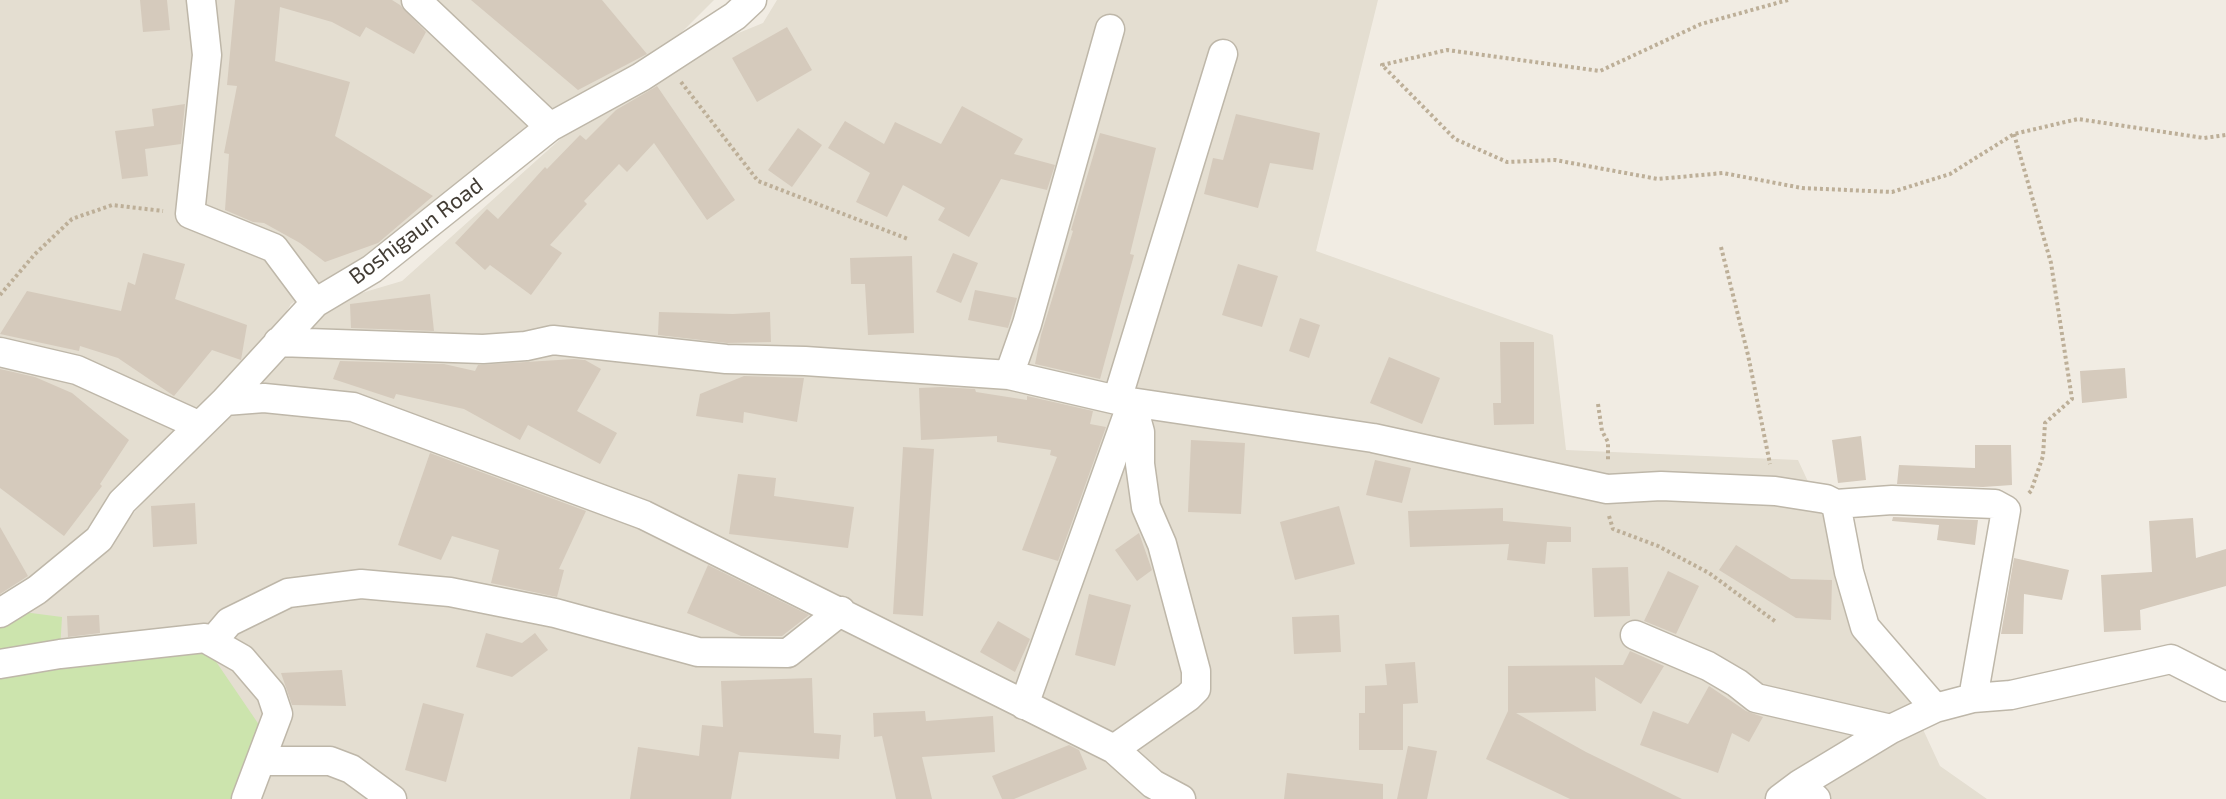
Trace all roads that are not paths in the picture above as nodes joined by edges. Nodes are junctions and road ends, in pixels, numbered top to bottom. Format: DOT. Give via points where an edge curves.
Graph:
graph roads {
  1 [pos="201,0"];
  2 [pos="416,0"];
  3 [pos="752,0"];
  4 [pos="1110,28"];
  5 [pos="1223,54"];
  6 [pos="550,127"];
  7 [pos="315,303"];
  8 [pos="278,342"];
  9 [pos="0,352"];
  10 [pos="1009,375"];
  11 [pos="225,400"];
  12 [pos="1125,401"];
  13 [pos="198,425"];
  14 [pos="1836,504"];
  15 [pos="842,611"];
  16 [pos="0,613"];
  17 [pos="1635,635"];
  18 [pos="212,642"];
  19 [pos="0,664"];
  20 [pos="2226,687"];
  21 [pos="1973,698"];
  22 [pos="1024,705"];
  23 [pos="1935,708"];
  24 [pos="1891,729"];
  25 [pos="1114,748"];
  26 [pos="261,761"];
  27 [pos="1798,794"];
  28 [pos="246,799"];
  29 [pos="392,799"];
  30 [pos="1181,799"];
  1 -- 7 [label="street" via="207,55 190,214 274,248"];
  2 -- 6 [label="street"];
  3 -- 6 [label="street, Boshigaun Road" via="735,16 641,77"];
  4 -- 10 [label="street"];
  5 -- 12 [label="street"];
  6 -- 7 [label="street, Boshigaun Road" via="372,269"];
  7 -- 8 [label="street, Boshigaun Road"];
  8 -- 10 [label="street" via="483,349 553,340 726,359"];
  8 -- 11 [label="street, Boshigaun Road"];
  9 -- 13 [label="street" via="77,370"];
  10 -- 12 [label="street"];
  11 -- 13 [label="street, Boshigaun Road"];
  11 -- 15 [label="street" via="264,398 353,407 644,515"];
  12 -- 14 [label="street" via="1373,438 1607,489 1661,486 1775,491"];
  12 -- 22 [label="street"];
  12 -- 25 [label="street" via="1140,432 1146,507 1162,544 1196,671 1196,688"];
  13 -- 16 [label="street, Boshigaun Road" via="122,502 99,539 37,590"];
  14 -- 21 [label="street" via="1892,500 1995,504 2006,510"];
  14 -- 23 [label="street" via="1849,572 1866,627"];
  15 -- 18 [label="street" via="788,653 698,652 555,612 450,592 361,584 288,593 229,622"];
  15 -- 22 [label="street"];
  17 -- 24 [label="street" via="1708,666 1756,698"];
  18 -- 19 [label="street" via="205,638"];
  18 -- 26 [label="street" via="242,659 272,693 278,714"];
  20 -- 21 [label="street" via="2171,659 2011,695"];
  21 -- 23 [label="street"];
  22 -- 25 [label="street"];
  23 -- 24 [label="street"];
  24 -- 27 [label="street"];
  25 -- 30 [label="street" via="1153,784"];
  26 -- 28 [label="street"];
  26 -- 29 [label="street" via="330,761 351,769"];
}
